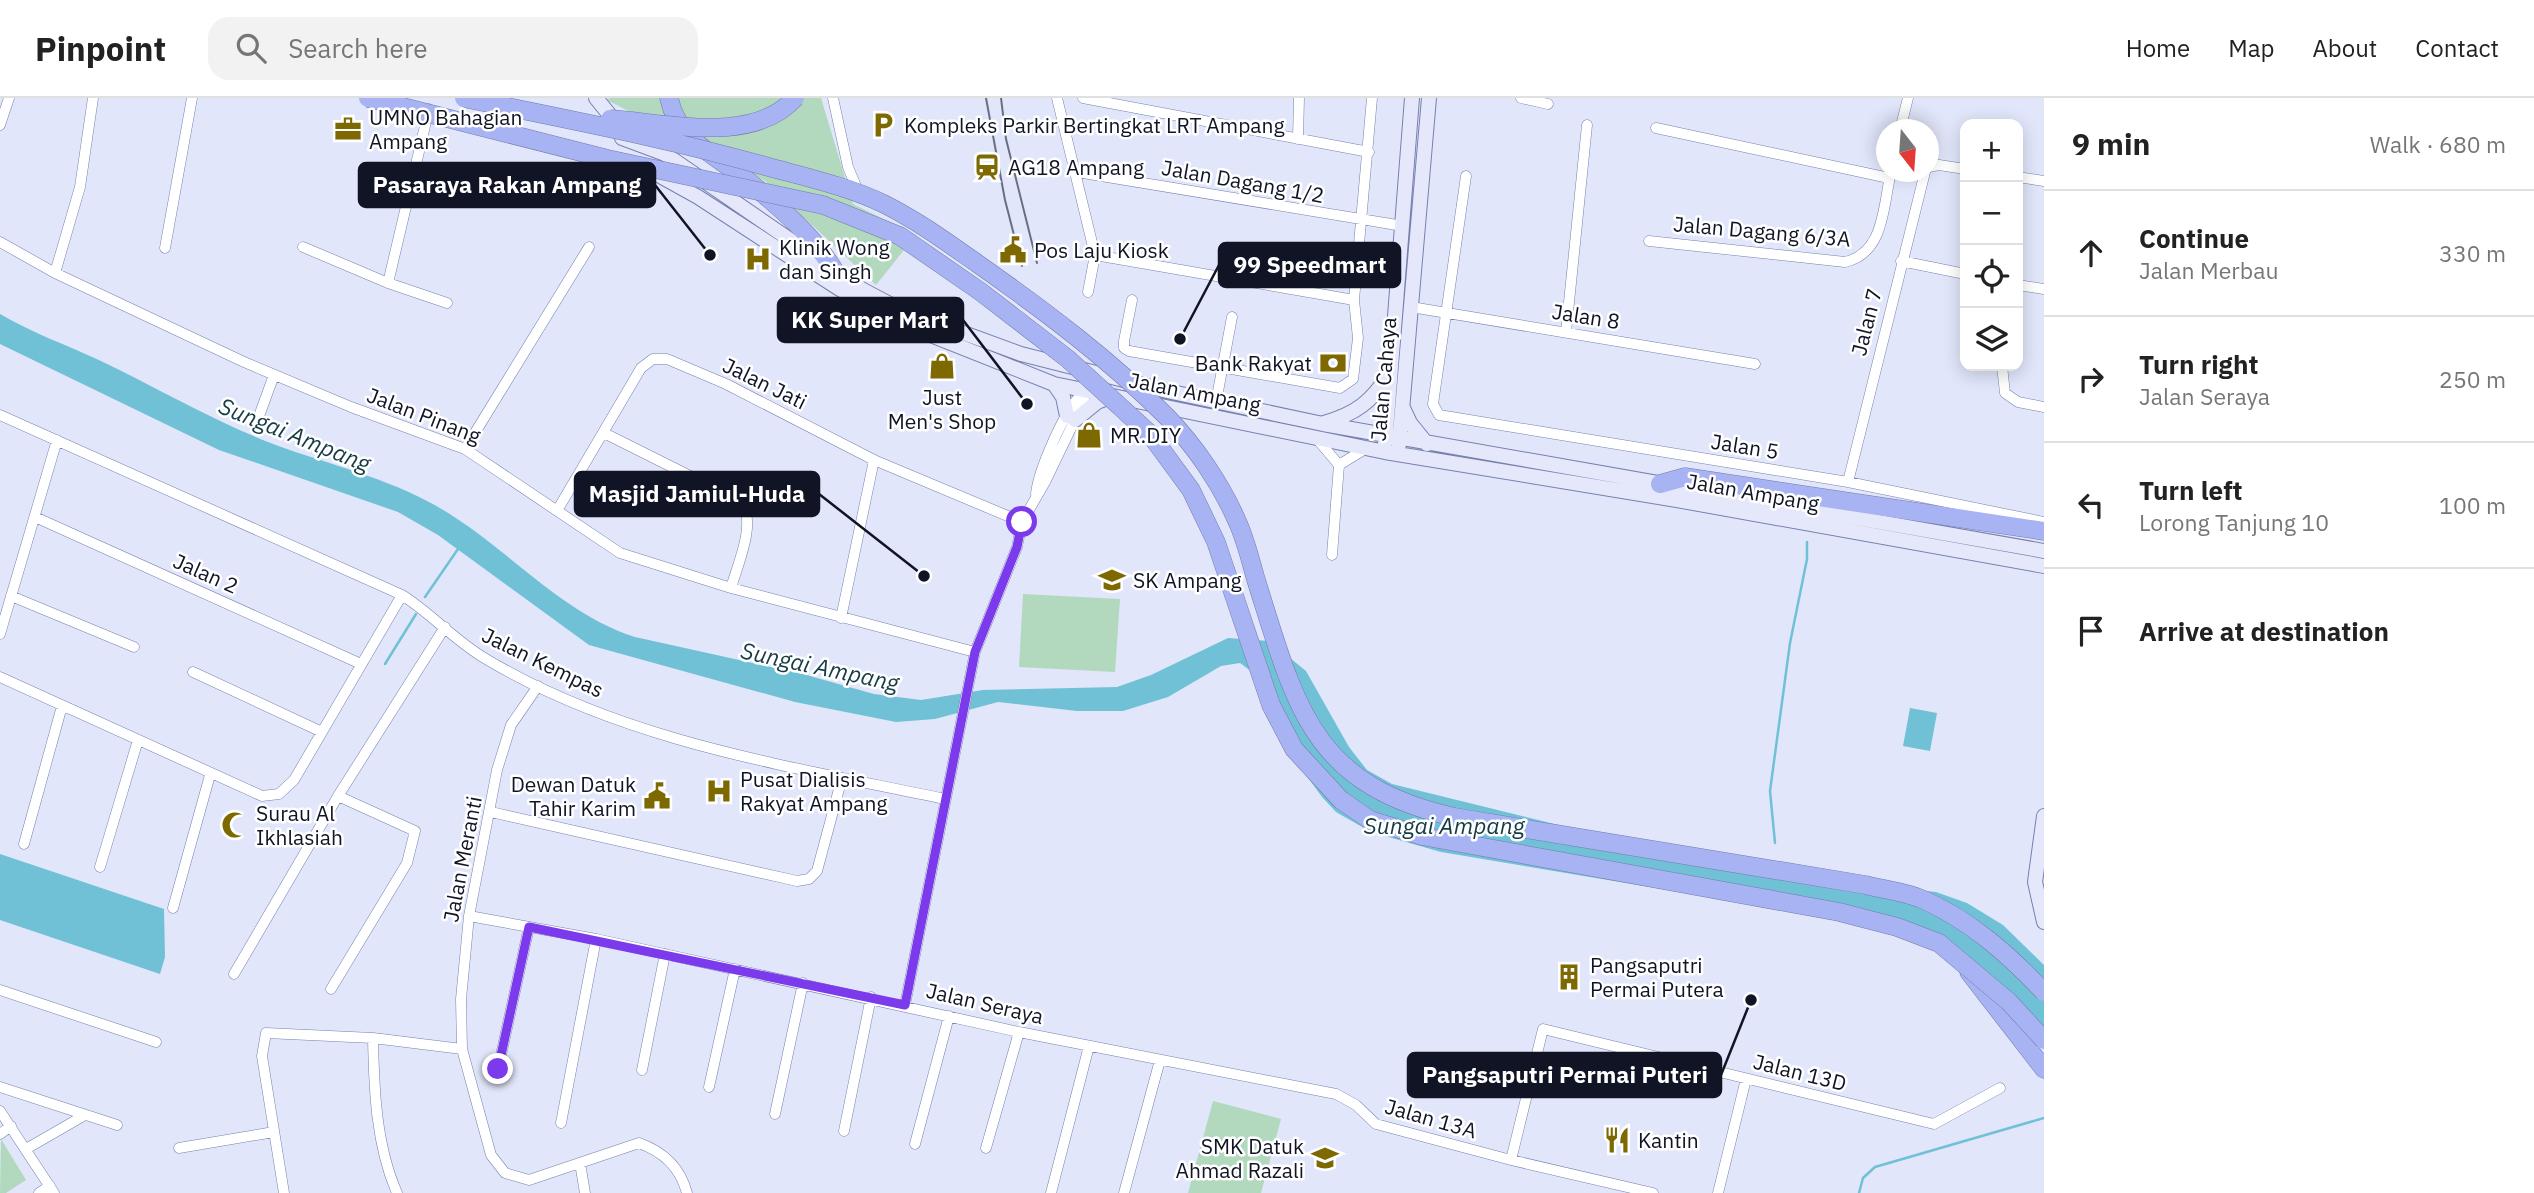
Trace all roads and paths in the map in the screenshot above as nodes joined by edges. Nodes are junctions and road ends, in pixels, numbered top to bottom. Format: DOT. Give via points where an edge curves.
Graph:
graph roads {
  1 [pos="9,98"];
  2 [pos="93,98"];
  3 [pos="192,98"];
  4 [pos="368,98"];
  5 [pos="396,98"];
  6 [pos="466,98"];
  7 [pos="596,98"];
  8 [pos="669,98"];
  9 [pos="795,98"];
  10 [pos="833,98"];
  11 [pos="1057,98"];
  12 [pos="1083,98"];
  13 [pos="1299,98"];
  14 [pos="1372,98"];
  15 [pos="1412,98"];
  16 [pos="1429,98"];
  17 [pos="1521,98"];
  18 [pos="1908,98"];
  19 [pos="1136,103"];
  20 [pos="1548,104"];
  21 [pos="429,107"];
  22 [pos="541,114"];
  23 [pos="1903,119"];
  24 [pos="0,125"];
  25 [pos="1587,125"];
  26 [pos="1656,128"];
  27 [pos="1298,139"];
  28 [pos="630,140"];
  29 [pos="1369,152"];
  30 [pos="1939,168"];
  31 [pos="1960,169"];
  32 [pos="1077,172"];
  33 [pos="1876,172"];
  34 [pos="1466,176"];
  35 [pos="2023,178"];
  36 [pos="2044,181"];
  37 [pos="1888,182"];
  38 [pos="1924,182"];
  39 [pos="1363,222"];
  40 [pos="1403,226"];
  41 [pos="1649,241"];
  42 [pos="0,242"];
  43 [pos="303,247"];
  44 [pos="589,247"];
  45 [pos="165,248"];
  46 [pos="1095,255"];
  47 [pos="958,256"];
  48 [pos="1901,261"];
  49 [pos="834,270"];
  50 [pos="55,273"];
  51 [pos="1960,273"];
  52 [pos="388,283"];
  53 [pos="2023,286"];
  54 [pos="2044,289"];
  55 [pos="1088,292"];
  56 [pos="1132,300"];
  57 [pos="1354,300"];
  58 [pos="447,303"];
  59 [pos="1411,307"];
  60 [pos="1446,313"];
  61 [pos="1232,317"];
  62 [pos="1566,332"];
  63 [pos="1755,364"];
  64 [pos="1072,367"];
  65 [pos="1222,368"];
  66 [pos="1391,371"];
  67 [pos="2003,371"];
  68 [pos="274,375"];
  69 [pos="1054,384"];
  70 [pos="1167,391"];
  71 [pos="1085,392"];
  72 [pos="1110,397"];
  73 [pos="1216,402"];
  74 [pos="1402,407"];
  75 [pos="2044,407"];
  76 [pos="0,415"];
  77 [pos="1071,418"];
  78 [pos="255,427"];
  79 [pos="1319,430"];
  80 [pos="604,433"];
  81 [pos="1393,437"];
  82 [pos="57,440"];
  83 [pos="1427,444"];
  84 [pos="1367,448"];
  85 [pos="465,449"];
  86 [pos="1391,453"];
  87 [pos="874,460"];
  88 [pos="1339,465"];
  89 [pos="1847,482"];
  90 [pos="1668,490"];
  91 [pos="558,509"];
  92 [pos="35,517"];
  93 [pos="1022,522"];
  94 [pos="2044,522"];
  95 [pos="2044,531"];
  96 [pos="2044,551"];
  97 [pos="1332,555"];
  98 [pos="2044,566"];
  99 [pos="731,588"];
  100 [pos="402,595"];
  101 [pos="11,596"];
  102 [pos="841,618"];
  103 [pos="445,626"];
  104 [pos="0,634"];
  105 [pos="134,647"];
  106 [pos="974,657"];
  107 [pos="361,664"];
  108 [pos="193,672"];
  109 [pos="0,677"];
  110 [pos="538,686"];
  111 [pos="62,705"];
  112 [pos="322,732"];
  113 [pos="138,740"];
  114 [pos="210,775"];
  115 [pos="842,778"];
  116 [pos="338,796"];
  117 [pos="946,799"];
  118 [pos="491,813"];
  119 [pos="2044,816"];
  120 [pos="24,844"];
  121 [pos="100,867"];
  122 [pos="173,908"];
  123 [pos="468,916"];
  124 [pos="2044,922"];
  125 [pos="529,927"];
  126 [pos="596,939"];
  127 [pos="666,954"];
  128 [pos="1962,964"];
  129 [pos="735,969"];
  130 [pos="234,974"];
  131 [pos="803,983"];
  132 [pos="0,989"];
  133 [pos="331,989"];
  134 [pos="2044,992"];
  135 [pos="871,997"];
  136 [pos="905,1005"];
  137 [pos="949,1016"];
  138 [pos="1019,1032"];
  139 [pos="373,1038"];
  140 [pos="2044,1041"];
  141 [pos="156,1042"];
  142 [pos="1089,1046"];
  143 [pos="462,1049"];
  144 [pos="1160,1060"];
  145 [pos="1205,1068"];
  146 [pos="498,1069"];
  147 [pos="2044,1069"];
  148 [pos="642,1070"];
  149 [pos="1746,1079"];
  150 [pos="0,1087"];
  151 [pos="709,1087"];
  152 [pos="2000,1088"];
  153 [pos="0,1111"];
  154 [pos="775,1114"];
  155 [pos="85,1115"];
  156 [pos="561,1123"];
  157 [pos="117,1125"];
  158 [pos="10,1126"];
  159 [pos="844,1131"];
  160 [pos="274,1132"];
  161 [pos="0,1133"];
  162 [pos="915,1143"];
  163 [pos="179,1148"];
  164 [pos="26,1149"];
  165 [pos="986,1149"];
  166 [pos="1511,1160"];
  167 [pos="580,1163"];
  168 [pos="52,1189"];
  169 [pos="39,1193"];
  170 [pos="284,1193"];
  171 [pos="397,1193"];
  172 [pos="585,1193"];
  173 [pos="687,1193"];
  174 [pos="1051,1193"];
  175 [pos="1124,1193"];
  176 [pos="1653,1193"];
  177 [pos="1718,1193"];
  1 -- 24 [label="street"];
  2 -- 50 [label="street" via="80,187"];
  3 -- 45 [label="street"];
  4 -- 128 [label="highway, bridge" via="608,159 823,205 900,236 981,292 1068,359 1150,434 1191,490 1216,542 1271,705 1294,749 1341,800 1370,820 1422,836 1851,915 1939,943"];
  5 -- 21 [label="main road, Jalan Ampang"];
  6 -- 22 [label="highway, bridge"];
  6 -- 28 [label="main road, Jalan Ampang"];
  7 -- 28 [label="main road"];
  8 -- 49 [label="highway" via="687,136 747,180 823,251"];
  9 -- 22 [label="highway, bridge" via="767,121 732,128"];
  10 -- 47 [label="street" via="857,190"];
  11 -- 32 [label="street"];
  12 -- 19 [label="street"];
  13 -- 27 [label="street"];
  14 -- 29 [label="street"];
  15 -- 40 [label="main road, Jalan Cahaya"];
  16 -- 59 [label="main road, Jalan Cahaya"];
  17 -- 20 [label="street"];
  18 -- 23 [label="street"];
  19 -- 27 [label="street"];
  21 -- 52 [label="street"];
  21 -- 69 [label="main road, Jalan Ampang" via="619,155 698,197 898,322"];
  22 -- 134 [label="highway, bridge" via="684,144 831,184 884,204 954,247 1098,353 1169,419 1210,473 1237,521 1290,689 1313,733 1356,775 1382,791 1417,809 1454,817 1866,885 1923,899 1975,929"];
  25 -- 62 [label="street"];
  26 -- 33 [label="street"];
  27 -- 29 [label="street"];
  28 -- 49 [label="main road, Jalan Ampang" via="665,154"];
  29 -- 39 [label="street"];
  30 -- 31 [label="street"];
  32 -- 39 [label="street, Jalan Dagang 1/2"];
  32 -- 46 [label="street"];
  34 -- 60 [label="street"];
  35 -- 36 [label="street"];
  37 -- 41 [label="street, Jalan Dagang 6/3A" via="1875,243 1860,259 1845,262"];
  38 -- 48 [label="street, Jalan 7"];
  39 -- 40 [label="street, Jalan Dagang 1/2"];
  39 -- 57 [label="street"];
  40 -- 66 [label="main road, Jalan Cahaya"];
  42 -- 50 [label="street, Jalan Pinang"];
  43 -- 52 [label="street"];
  44 -- 85 [label="street"];
  46 -- 55 [label="street"];
  46 -- 57 [label="street"];
  48 -- 51 [label="street"];
  48 -- 89 [label="street, Jalan 7"];
  49 -- 64 [label="main road, Jalan Ampang" via="901,310 996,346"];
  50 -- 68 [label="street, Jalan Pinang"];
  52 -- 58 [label="street"];
  53 -- 54 [label="street"];
  56 -- 65 [label="street" via="1124,348"];
  57 -- 65 [label="street" via="1358,338 1353,379 1340,388"];
  59 -- 60 [label="street, Jalan 8"];
  59 -- 74 [label="main road, Jalan Cahaya"];
  60 -- 62 [label="street, Jalan 8"];
  60 -- 89 [label="street, Jalan 5" via="1433,404 1439,415"];
  61 -- 65 [label="street"];
  62 -- 63 [label="street, Jalan 8"];
  64 -- 70 [label="main road, Jalan Ampang"];
  64 -- 71 [label="main road" via="1083,380"];
  65 -- 73 [label="street"];
  66 -- 79 [label="main road" via="1371,402"];
  66 -- 81 [label="main road, Jalan Cahaya"];
  67 -- 75 [label="street" via="2005,393 2018,402"];
  68 -- 78 [label="street"];
  68 -- 85 [label="street, Jalan Pinang"];
  69 -- 71 [label="main road, Jalan Ampang"];
  69 -- 77 [label="main road"];
  70 -- 71 [label="main road" via="1138,394 1096,386"];
  70 -- 73 [label="main road, Jalan Ampang"];
  71 -- 72 [label="main road, Jalan Ampang"];
  71 -- 77 [label="street"];
  72 -- 77 [label="main road"];
  72 -- 79 [label="main road, Jalan Ampang"];
  73 -- 79 [label="main road, Jalan Ampang"];
  74 -- 81 [label="main road, Jalan Cahaya"];
  74 -- 83 [label="main road"];
  76 -- 82 [label="street, Jalan Kempas"];
  77 -- 93 [label="street" via="1037,478 1035,495"];
  79 -- 81 [label="main road, Jalan Ampang"];
  79 -- 84 [label="main road, Jalan Ampang"];
  79 -- 88 [label="street"];
  80 -- 87 [label="street, Jalan Jati" via="640,368 653,359 667,359"];
  80 -- 91 [label="street, Jalan Jati"];
  80 -- 99 [label="street" via="743,502 748,524"];
  81 -- 83 [label="main road, Jalan Ampang"];
  81 -- 86 [label="main road, Jalan Cahaya"];
  82 -- 92 [label="street"];
  82 -- 100 [label="street, Jalan Kempas"];
  83 -- 90 [label="main road, Jalan Ampang"];
  84 -- 86 [label="main road, Jalan Ampang"];
  84 -- 88 [label="street"];
  85 -- 91 [label="street, Jalan Pinang"];
  86 -- 90 [label="main road, Jalan Ampang"];
  87 -- 93 [label="street, Jalan Jati"];
  87 -- 102 [label="street"];
  88 -- 97 [label="street"];
  89 -- 94 [label="street, Jalan 5"];
  90 -- 95 [label="highway" via="1685,477"];
  90 -- 96 [label="main road, Jalan Ampang"];
  90 -- 98 [label="main road, Jalan Ampang"];
  91 -- 99 [label="street, Jalan Pinang" via="620,553"];
  92 -- 101 [label="street"];
  92 -- 107 [label="street, Jalan 2"];
  93 -- 106 [label="street" via="1017,547"];
  99 -- 102 [label="street, Jalan Pinang"];
  100 -- 103 [label="street, Jalan Kempas"];
  100 -- 107 [label="street"];
  101 -- 104 [label="street"];
  101 -- 105 [label="street"];
  102 -- 106 [label="street, Jalan Pinang"];
  103 -- 110 [label="street, Jalan Kempas" via="486,660"];
  103 -- 116 [label="street"];
  106 -- 117 [label="street"];
  107 -- 112 [label="street"];
  108 -- 112 [label="street"];
  109 -- 111 [label="street"];
  110 -- 115 [label="street, Jalan Kempas" via="654,734"];
  110 -- 118 [label="street, Jalan Meranti" via="512,724 497,770"];
  111 -- 113 [label="street"];
  111 -- 120 [label="street"];
  112 -- 114 [label="street" via="294,780 279,794 262,796"];
  113 -- 114 [label="street"];
  113 -- 121 [label="street"];
  114 -- 122 [label="street"];
  115 -- 117 [label="street, Jalan Kempas"];
  115 -- 118 [label="street" via="817,871 809,879 797,881"];
  116 -- 130 [label="street"];
  116 -- 133 [label="street" via="415,831 407,863"];
  117 -- 136 [label="street"];
  118 -- 123 [label="street, Jalan Meranti"];
  119 -- 124 [label="main road" via="2035,882"];
  123 -- 125 [label="street, Jalan Seraya"];
  123 -- 143 [label="street, Jalan Meranti"];
  125 -- 126 [label="street, Jalan Seraya"];
  125 -- 146 [label="street"];
  126 -- 127 [label="street, Jalan Seraya"];
  126 -- 156 [label="street"];
  127 -- 129 [label="street, Jalan Seraya"];
  127 -- 148 [label="street"];
  128 -- 140 [label="highway, bridge" via="2009,1002"];
  128 -- 147 [label="highway, bridge"];
  129 -- 131 [label="street, Jalan Seraya"];
  129 -- 151 [label="street"];
  131 -- 135 [label="street, Jalan Seraya"];
  131 -- 154 [label="street"];
  132 -- 141 [label="street"];
  135 -- 136 [label="street, Jalan Seraya"];
  135 -- 159 [label="street"];
  136 -- 137 [label="street, Jalan Seraya"];
  137 -- 138 [label="street, Jalan Seraya"];
  137 -- 162 [label="street"];
  138 -- 142 [label="street, Jalan Seraya"];
  138 -- 165 [label="street"];
  139 -- 143 [label="street"];
  139 -- 160 [label="street" via="266,1033 262,1041"];
  139 -- 171 [label="street" via="374,1097 388,1172"];
  142 -- 144 [label="street, Jalan Seraya"];
  142 -- 174 [label="street"];
  143 -- 167 [label="street, Jalan Meranti" via="491,1155 505,1173 529,1180"];
  144 -- 145 [label="street, Jalan Seraya"];
  144 -- 175 [label="street"];
  145 -- 166 [label="street, Jalan 13A" via="1336,1094 1376,1124"];
  149 -- 152 [label="street, Jalan 13D" via="1934,1124"];
  149 -- 166 [label="street, Jalan 13D" via="1543,1029"];
  149 -- 177 [label="street"];
  150 -- 155 [label="street"];
  153 -- 158 [label="street"];
  155 -- 157 [label="street"];
  155 -- 164 [label="street"];
  158 -- 161 [label="street"];
  158 -- 164 [label="street"];
  160 -- 163 [label="street"];
  160 -- 170 [label="street"];
  164 -- 168 [label="street"];
  166 -- 176 [label="street, Jalan 13A"];
  167 -- 172 [label="street"];
  167 -- 173 [label="street, Jalan Meranti" via="639,1143 656,1149 674,1164"];
  168 -- 169 [label="street"];
}
